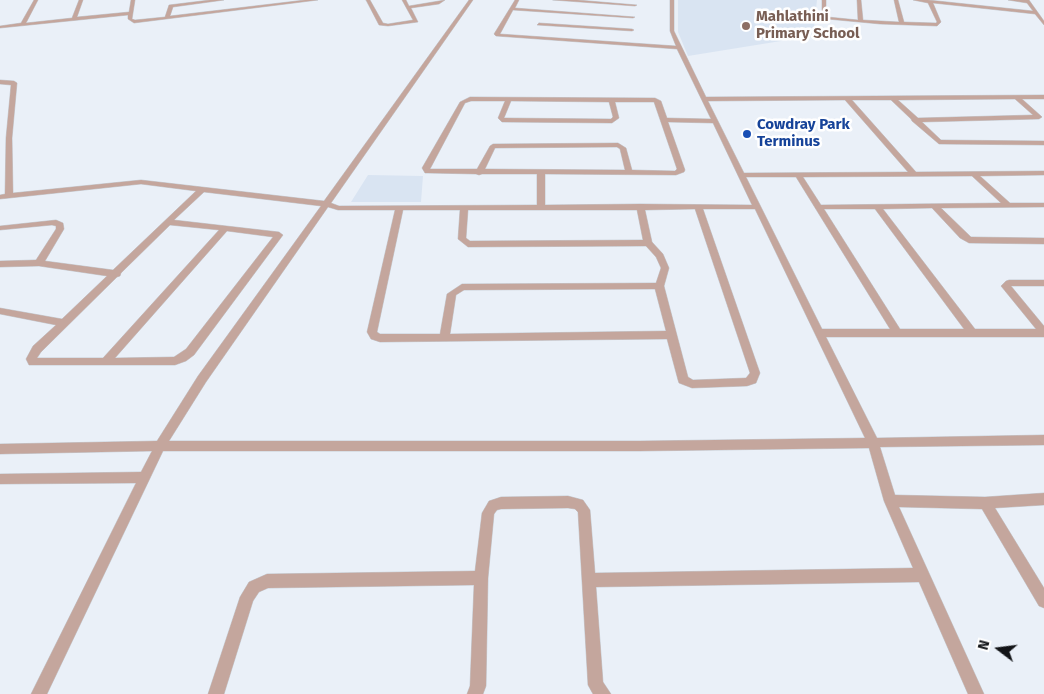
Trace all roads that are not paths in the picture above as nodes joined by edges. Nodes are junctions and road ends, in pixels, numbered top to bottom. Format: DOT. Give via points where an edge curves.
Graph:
graph roads {
  1 [pos="36,0"];
  2 [pos="81,0"];
  3 [pos="134,0"];
  4 [pos="222,0"];
  5 [pos="316,0"];
  6 [pos="368,0"];
  7 [pos="404,0"];
  8 [pos="444,0"];
  9 [pos="471,0"];
  10 [pos="517,0"];
  11 [pos="554,0"];
  12 [pos="672,0"];
  13 [pos="824,0"];
  14 [pos="859,0"];
  15 [pos="896,0"];
  16 [pos="914,0"];
  17 [pos="1010,0"];
  18 [pos="305,1"];
  19 [pos="1028,1"];
  20 [pos="636,2"];
  21 [pos="930,2"];
  22 [pos="409,7"];
  23 [pos="512,9"];
  24 [pos="545,11"];
  25 [pos="131,13"];
  26 [pos="1037,13"];
  27 [pos="633,17"];
  28 [pos="167,18"];
  29 [pos="74,19"];
  30 [pos="862,22"];
  31 [pos="23,24"];
  32 [pos="539,24"];
  33 [pos="902,24"];
  34 [pos="1044,24"];
  35 [pos="0,27"];
  36 [pos="632,30"];
  37 [pos="532,37"];
  38 [pos="632,44"];
  39 [pos="678,48"];
  40 [pos="0,82"];
  41 [pos="1044,97"];
  42 [pos="847,98"];
  43 [pos="893,98"];
  44 [pos="1016,98"];
  45 [pos="611,99"];
  46 [pos="705,99"];
  47 [pos="508,100"];
  48 [pos="664,120"];
  49 [pos="914,120"];
  50 [pos="715,121"];
  51 [pos="9,138"];
  52 [pos="0,140"];
  53 [pos="1044,144"];
  54 [pos="1044,172"];
  55 [pos="479,173"];
  56 [pos="541,173"];
  57 [pos="629,173"];
  58 [pos="913,173"];
  59 [pos="973,173"];
  60 [pos="798,174"];
  61 [pos="743,175"];
  62 [pos="202,189"];
  63 [pos="9,195"];
  64 [pos="0,197"];
  65 [pos="327,204"];
  66 [pos="933,205"];
  67 [pos="1008,205"];
  68 [pos="1044,205"];
  69 [pos="541,206"];
  70 [pos="640,206"];
  71 [pos="819,206"];
  72 [pos="877,206"];
  73 [pos="698,207"];
  74 [pos="758,207"];
  75 [pos="400,208"];
  76 [pos="464,208"];
  77 [pos="168,222"];
  78 [pos="0,228"];
  79 [pos="224,230"];
  80 [pos="1044,241"];
  81 [pos="648,243"];
  82 [pos="0,264"];
  83 [pos="39,264"];
  84 [pos="117,274"];
  85 [pos="1044,283"];
  86 [pos="659,286"];
  87 [pos="0,311"];
  88 [pos="65,323"];
  89 [pos="821,333"];
  90 [pos="1044,333"];
  91 [pos="898,334"];
  92 [pos="972,334"];
  93 [pos="670,335"];
  94 [pos="444,337"];
  95 [pos="106,361"];
  96 [pos="1044,440"];
  97 [pos="873,442"];
  98 [pos="160,446"];
  99 [pos="0,449"];
  100 [pos="144,477"];
  101 [pos="0,479"];
  102 [pos="1044,499"];
  103 [pos="890,501"];
  104 [pos="984,503"];
  105 [pos="924,575"];
  106 [pos="481,578"];
  107 [pos="589,580"];
  108 [pos="1044,601"];
  109 [pos="39,694"];
  110 [pos="216,694"];
  111 [pos="475,694"];
  112 [pos="603,694"];
  113 [pos="976,694"];
  1 -- 31 [label="street"];
  2 -- 29 [label="street"];
  3 -- 25 [label="street"];
  4 -- 28 [label="street" via="170,6"];
  5 -- 18 [label="street"];
  6 -- 22 [label="street" via="383,25 416,21"];
  7 -- 22 [label="street"];
  8 -- 22 [label="street"];
  9 -- 65 [label="street"];
  10 -- 23 [label="street"];
  11 -- 20 [label="street"];
  12 -- 39 [label="street" via="672,31"];
  13 -- 30 [label="street" via="825,17"];
  14 -- 30 [label="street"];
  15 -- 33 [label="street"];
  16 -- 21 [label="street"];
  17 -- 19 [label="street"];
  18 -- 28 [label="street"];
  19 -- 26 [label="street"];
  20 -- 27 [label="street"];
  21 -- 26 [label="street"];
  21 -- 33 [label="street" via="939,24"];
  23 -- 24 [label="street"];
  23 -- 37 [label="street" via="497,34"];
  24 -- 27 [label="street"];
  24 -- 32 [label="street"];
  25 -- 28 [label="street" via="130,21 134,22"];
  25 -- 29 [label="street"];
  26 -- 34 [label="street"];
  27 -- 36 [label="street"];
  29 -- 31 [label="street"];
  30 -- 33 [label="street"];
  31 -- 35 [label="street"];
  32 -- 36 [label="street"];
  32 -- 37 [label="street"];
  36 -- 38 [label="street"];
  37 -- 38 [label="street"];
  38 -- 39 [label="street"];
  39 -- 46 [label="street"];
  40 -- 51 [label="street" via="14,83"];
  41 -- 44 [label="street"];
  42 -- 43 [label="street"];
  42 -- 46 [label="street"];
  42 -- 58 [label="street"];
  43 -- 44 [label="street"];
  43 -- 49 [label="street"];
  44 -- 49 [label="street" via="1039,117"];
  45 -- 47 [label="street"];
  45 -- 47 [label="street" via="616,118 612,121 502,120"];
  45 -- 48 [label="street" via="658,101"];
  46 -- 50 [label="street"];
  47 -- 55 [label="street" via="466,100 426,168 431,173"];
  48 -- 50 [label="street"];
  48 -- 57 [label="street" via="681,170 676,173"];
  49 -- 53 [label="street" via="935,140 943,143"];
  50 -- 61 [label="street"];
  51 -- 52 [label="street"];
  51 -- 63 [label="street"];
  54 -- 59 [label="street"];
  55 -- 56 [label="street"];
  55 -- 57 [label="street" via="494,146 562,145 621,146"];
  56 -- 57 [label="street"];
  56 -- 69 [label="street"];
  58 -- 59 [label="street"];
  58 -- 60 [label="street"];
  59 -- 67 [label="street"];
  60 -- 61 [label="street"];
  60 -- 71 [label="street"];
  61 -- 74 [label="street"];
  62 -- 63 [label="street" via="141,182"];
  62 -- 65 [label="street"];
  62 -- 77 [label="street"];
  63 -- 64 [label="street"];
  65 -- 75 [label="street" via="338,208"];
  65 -- 98 [label="street" via="202,379"];
  66 -- 67 [label="street"];
  66 -- 72 [label="street"];
  66 -- 80 [label="street" via="969,240"];
  67 -- 68 [label="street"];
  69 -- 70 [label="street"];
  69 -- 76 [label="street"];
  70 -- 73 [label="street"];
  70 -- 81 [label="street"];
  71 -- 72 [label="street"];
  71 -- 91 [label="street"];
  72 -- 92 [label="street"];
  73 -- 74 [label="street"];
  73 -- 93 [label="street" via="754,376 747,382 687,382 681,376"];
  74 -- 89 [label="street"];
  75 -- 76 [label="street"];
  75 -- 94 [label="street" via="372,332 380,338"];
  76 -- 81 [label="street" via="462,239 468,244"];
  77 -- 79 [label="street"];
  77 -- 84 [label="street"];
  78 -- 83 [label="street" via="53,222 60,225"];
  79 -- 95 [label="street"];
  79 -- 95 [label="street" via="279,235 186,356 175,361"];
  81 -- 86 [label="street" via="663,260 664,273"];
  82 -- 83 [label="street"];
  83 -- 84 [label="street"];
  84 -- 88 [label="street"];
  85 -- 90 [label="street" via="1009,283 1006,286"];
  86 -- 93 [label="street"];
  86 -- 94 [label="street" via="462,288 452,294"];
  87 -- 88 [label="street"];
  88 -- 95 [label="street" via="33,355 33,362"];
  89 -- 91 [label="street"];
  89 -- 97 [label="street"];
  90 -- 92 [label="street"];
  91 -- 92 [label="street"];
  93 -- 94 [label="street"];
  96 -- 97 [label="street"];
  97 -- 98 [label="street" via="640,446"];
  97 -- 103 [label="street"];
  98 -- 99 [label="street"];
  98 -- 100 [label="street"];
  100 -- 101 [label="street"];
  100 -- 109 [label="street"];
  102 -- 104 [label="street"];
  103 -- 104 [label="street"];
  103 -- 105 [label="street"];
  104 -- 108 [label="street"];
  105 -- 107 [label="street"];
  105 -- 113 [label="street"];
  106 -- 107 [label="street" via="488,513 492,505 568,502 579,504 584,510"];
  106 -- 110 [label="street" via="276,581 254,587 246,597"];
  106 -- 111 [label="street" via="478,686"];
  107 -- 112 [label="street" via="596,684"];
}
